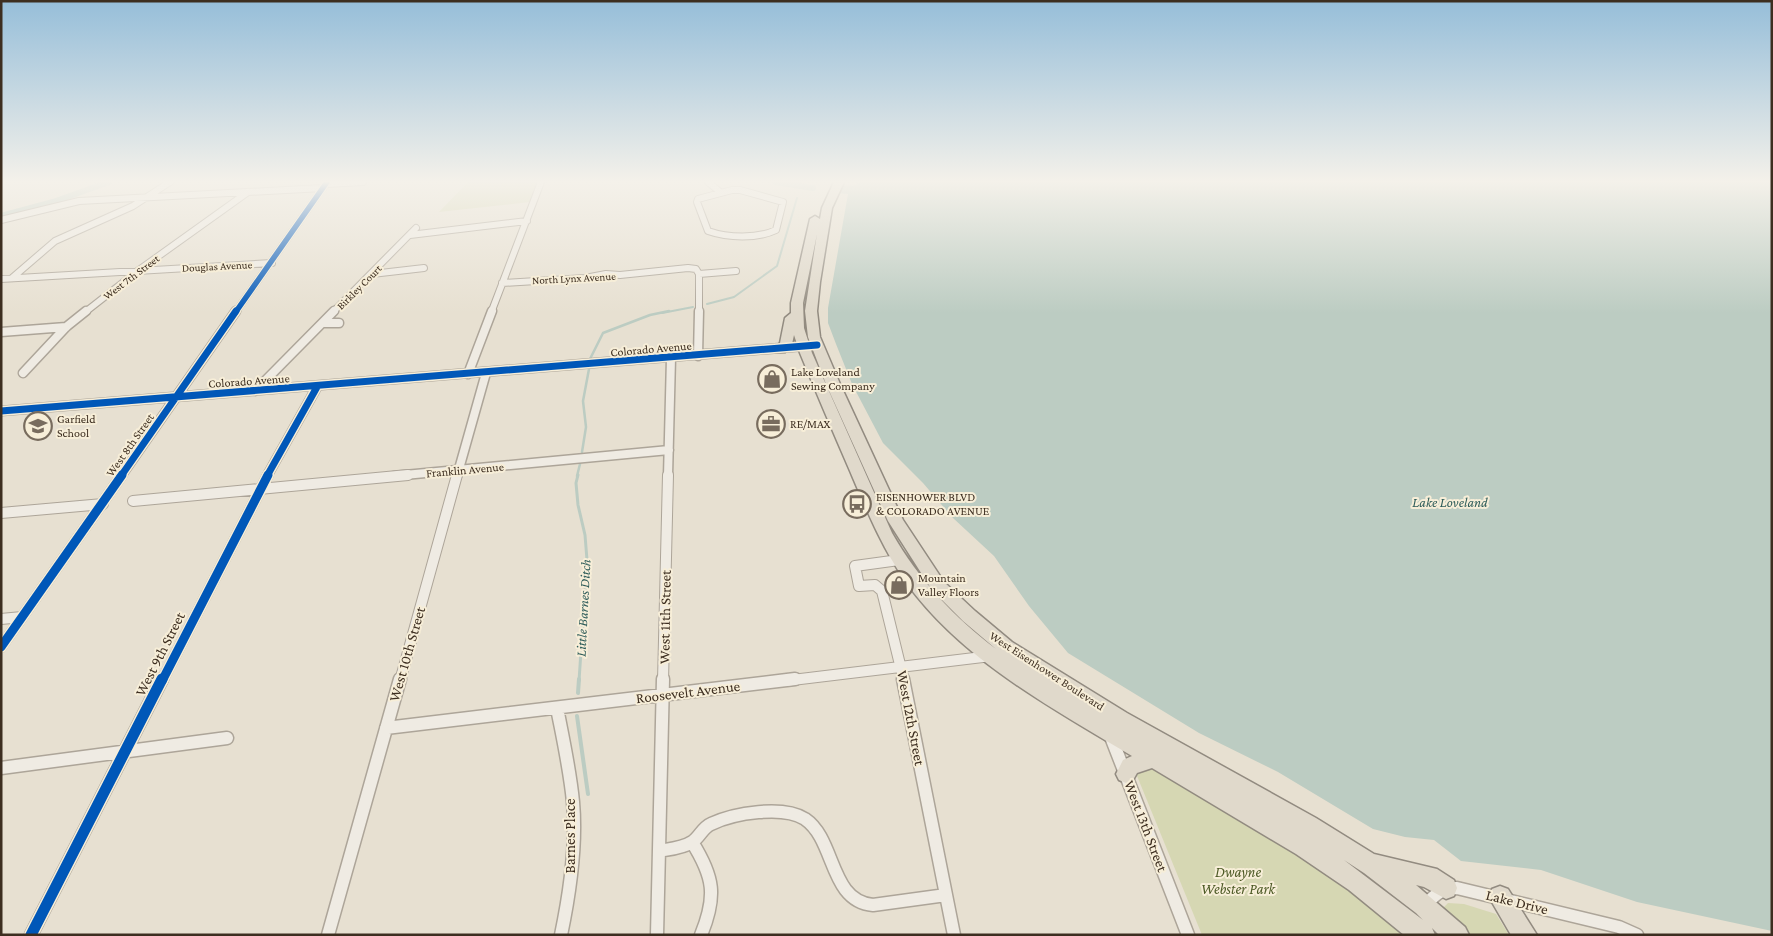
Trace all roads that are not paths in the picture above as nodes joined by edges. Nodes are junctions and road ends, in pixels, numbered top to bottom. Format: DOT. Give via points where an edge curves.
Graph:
graph roads {
  1 [pos="89,226"];
  2 [pos="201,226"];
  3 [pos="297,226"];
  4 [pos="487,226"];
  5 [pos="524,226"];
  6 [pos="706,226"];
  7 [pos="777,226"];
  8 [pos="814,226"];
  9 [pos="824,226"];
  10 [pos="416,228"];
  11 [pos="410,235"];
  12 [pos="272,262"];
  13 [pos="424,268"];
  14 [pos="139,270"];
  15 [pos="736,271"];
  16 [pos="372,274"];
  17 [pos="699,274"];
  18 [pos="12,278"];
  19 [pos="1,279"];
  20 [pos="502,282"];
  21 [pos="797,315"];
  22 [pos="323,323"];
  23 [pos="339,323"];
  24 [pos="66,327"];
  25 [pos="1,332"];
  26 [pos="810,346"];
  27 [pos="780,349"];
  28 [pos="698,356"];
  29 [pos="671,358"];
  30 [pos="23,373"];
  31 [pos="486,373"];
  32 [pos="468,374"];
  33 [pos="317,387"];
  34 [pos="255,392"];
  35 [pos="178,397"];
  36 [pos="1,411"];
  37 [pos="669,450"];
  38 [pos="459,471"];
  39 [pos="260,489"];
  40 [pos="133,501"];
  41 [pos="102,504"];
  42 [pos="1,513"];
  43 [pos="899,560"];
  44 [pos="928,571"];
  45 [pos="22,617"];
  46 [pos="1,619"];
  47 [pos="1,647"];
  48 [pos="991,656"];
  49 [pos="901,668"];
  50 [pos="664,695"];
  51 [pos="557,708"];
  52 [pos="1115,726"];
  53 [pos="386,728"];
  54 [pos="227,738"];
  55 [pos="125,752"];
  56 [pos="1154,758"];
  57 [pos="1,768"];
  58 [pos="1126,774"];
  59 [pos="692,842"];
  60 [pos="659,850"];
  61 [pos="1366,862"];
  62 [pos="1446,888"];
  63 [pos="946,896"];
  64 [pos="1500,897"];
  65 [pos="1424,905"];
  66 [pos="1418,930"];
  67 [pos="30,935"];
  68 [pos="328,935"];
  69 [pos="561,935"];
  70 [pos="656,935"];
  71 [pos="701,935"];
  72 [pos="954,935"];
  73 [pos="1188,935"];
  74 [pos="1457,935"];
  75 [pos="1525,935"];
  76 [pos="1637,935"];
  1 -- 18 [label="street" via="57,240"];
  2 -- 14 [label="street, West 7th Street"];
  3 -- 12 [label="street, West 8th Street"];
  4 -- 11 [label="street"];
  5 -- 20 [label="street"];
  6 -- 7 [label="street" via="708,231 719,234 763,235 776,230"];
  8 -- 21 [label="highway, West Eisenhower Boulevard"];
  9 -- 26 [label="highway, West Eisenhower Boulevard" via="814,282"];
  10 -- 11 [label="street, Birkley Court"];
  11 -- 16 [label="street, Birkley Court"];
  12 -- 14 [label="street, Douglas Avenue"];
  12 -- 35 [label="street, West 8th Street"];
  13 -- 16 [label="street"];
  14 -- 18 [label="street, Douglas Avenue"];
  14 -- 24 [label="street, West 7th Street"];
  15 -- 17 [label="street"];
  16 -- 22 [label="street, Birkley Court"];
  17 -- 20 [label="street, North Lynx Avenue" via="693,268 620,276 606,274"];
  17 -- 28 [label="street"];
  18 -- 19 [label="street, Douglas Avenue"];
  20 -- 32 [label="street"];
  21 -- 26 [label="highway, West Eisenhower Boulevard" via="798,328"];
  21 -- 27 [label="highway" via="792,318 786,344"];
  22 -- 23 [label="street, Birkley Court"];
  22 -- 34 [label="street, Birkley Court"];
  24 -- 25 [label="street"];
  24 -- 30 [label="street, West 7th Street"];
  26 -- 27 [label="street, Colorado Avenue"];
  26 -- 43 [label="highway, West Eisenhower Boulevard" via="884,533"];
  26 -- 44 [label="highway, West Eisenhower Boulevard" via="896,521"];
  27 -- 28 [label="street, Colorado Avenue"];
  28 -- 29 [label="street, Colorado Avenue"];
  29 -- 31 [label="street, Colorado Avenue"];
  29 -- 37 [label="street, West 11th Street"];
  31 -- 32 [label="street, Colorado Avenue"];
  31 -- 38 [label="street, West 10th Street"];
  32 -- 33 [label="street, Colorado Avenue"];
  33 -- 34 [label="street, Colorado Avenue"];
  33 -- 39 [label="street, West 9th Street"];
  34 -- 35 [label="street, Colorado Avenue"];
  35 -- 36 [label="street, Colorado Avenue"];
  35 -- 41 [label="street, West 8th Street"];
  37 -- 38 [label="street, Franklin Avenue"];
  37 -- 50 [label="street, West 11th Street"];
  38 -- 39 [label="street, Franklin Avenue"];
  38 -- 53 [label="street, West 10th Street"];
  39 -- 40 [label="street, Franklin Avenue"];
  39 -- 55 [label="street, West 9th Street"];
  41 -- 42 [label="street"];
  41 -- 45 [label="street, West 8th Street"];
  43 -- 44 [label="highway" via="912,561"];
  43 -- 48 [label="highway, West Eisenhower Boulevard" via="951,623"];
  43 -- 49 [label="street, West 12th Street" via="855,566 859,586 875,585 882,591"];
  44 -- 52 [label="highway, West Eisenhower Boulevard" via="957,605 1000,642"];
  45 -- 46 [label="street"];
  45 -- 47 [label="street, West 8th Street"];
  48 -- 49 [label="street, Roosevelt Avenue"];
  48 -- 52 [label="highway, West Eisenhower Boulevard"];
  49 -- 50 [label="street, Roosevelt Avenue"];
  49 -- 63 [label="street, West 12th Street"];
  50 -- 51 [label="street, Roosevelt Avenue"];
  50 -- 60 [label="street, West 11th Street"];
  51 -- 53 [label="street, Roosevelt Avenue"];
  51 -- 69 [label="street, Barnes Place" via="574,816 568,903"];
  52 -- 56 [label="highway, West Eisenhower Boulevard"];
  52 -- 58 [label="street, West 13th Street"];
  52 -- 61 [label="highway, West Eisenhower Boulevard" via="1308,825"];
  53 -- 68 [label="street, West 10th Street"];
  54 -- 55 [label="street"];
  55 -- 57 [label="street"];
  55 -- 67 [label="street, West 9th Street"];
  56 -- 58 [label="highway" via="1130,766"];
  56 -- 66 [label="highway, West Eisenhower Boulevard" via="1344,872"];
  58 -- 73 [label="street, West 13th Street"];
  59 -- 60 [label="street"];
  59 -- 63 [label="street" via="703,829 720,820 752,814 790,813 802,816 815,827 845,889 859,901 875,904"];
  59 -- 71 [label="street" via="707,865 711,878 711,908"];
  60 -- 70 [label="street, West 11th Street"];
  61 -- 62 [label="highway" via="1429,877"];
  61 -- 65 [label="highway, West Eisenhower Boulevard"];
  62 -- 64 [label="street, Lake Drive"];
  62 -- 65 [label="street"];
  63 -- 72 [label="street, West 12th Street"];
  64 -- 75 [label="highway"];
  64 -- 76 [label="street, Lake Drive" via="1619,927"];
  65 -- 66 [label="street"];
  65 -- 74 [label="highway, West Eisenhower Boulevard"];
}
